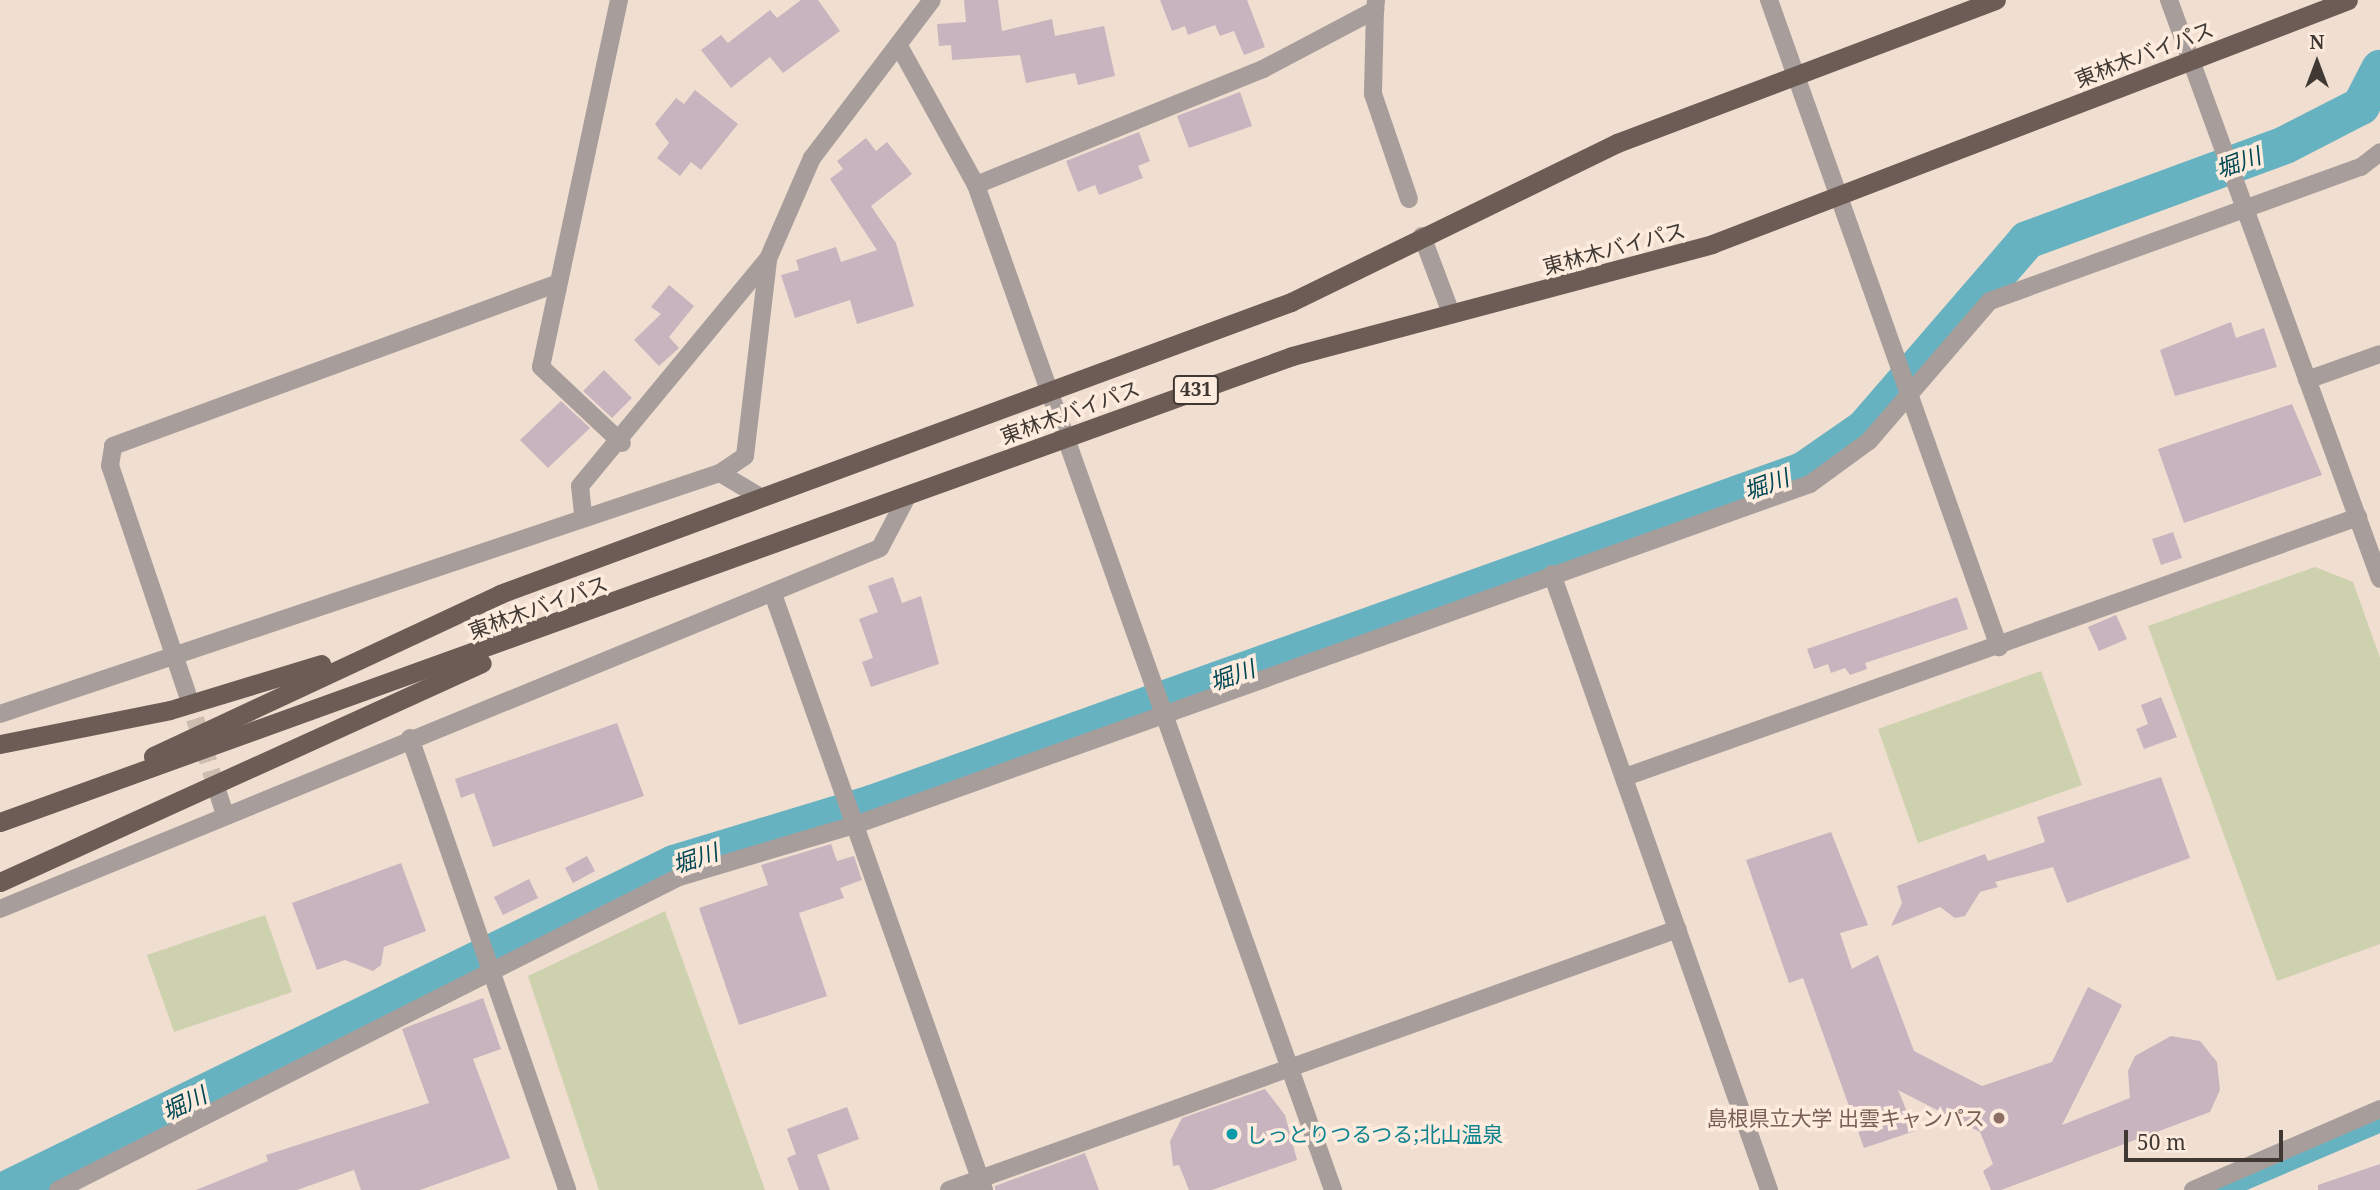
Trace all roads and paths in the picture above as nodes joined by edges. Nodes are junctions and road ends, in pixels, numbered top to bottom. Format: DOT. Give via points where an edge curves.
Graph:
graph roads {
  1 [pos="619,0"];
  2 [pos="932,0"];
  3 [pos="1769,0"];
  4 [pos="1996,0"];
  5 [pos="2169,0"];
  6 [pos="2348,0"];
  7 [pos="1376,5"];
  8 [pos="899,46"];
  9 [pos="2190,61"];
  10 [pos="1794,72"];
  11 [pos="2380,152"];
  12 [pos="976,185"];
  13 [pos="1838,198"];
  14 [pos="1409,199"];
  15 [pos="2245,209"];
  16 [pos="1422,236"];
  17 [pos="768,259"];
  18 [pos="558,283"];
  19 [pos="1451,313"];
  20 [pos="2380,354"];
  21 [pos="2307,380"];
  22 [pos="1050,392"];
  23 [pos="1909,395"];
  24 [pos="1067,436"];
  25 [pos="622,443"];
  26 [pos="720,473"];
  27 [pos="908,495"];
  28 [pos="762,498"];
  29 [pos="583,514"];
  30 [pos="2358,517"];
  31 [pos="1552,574"];
  32 [pos="2380,579"];
  33 [pos="500,594"];
  34 [pos="773,594"];
  35 [pos="601,609"];
  36 [pos="1999,647"];
  37 [pos="174,653"];
  38 [pos="187,693"];
  39 [pos="0,715"];
  40 [pos="1166,715"];
  41 [pos="410,738"];
  42 [pos="0,744"];
  43 [pos="1625,777"];
  44 [pos="218,793"];
  45 [pos="51,803"];
  46 [pos="225,815"];
  47 [pos="0,822"];
  48 [pos="855,825"];
  49 [pos="0,882"];
  50 [pos="0,909"];
  51 [pos="1678,929"];
  52 [pos="495,969"];
  53 [pos="1292,1066"];
  54 [pos="2380,1109"];
  55 [pos="982,1184"];
  56 [pos="58,1190"];
  57 [pos="567,1190"];
  58 [pos="949,1190"];
  59 [pos="1333,1190"];
  60 [pos="1769,1190"];
  61 [pos="2196,1190"];
  1 -- 18 [label="street"];
  2 -- 8 [label="street"];
  3 -- 10 [label="street"];
  4 -- 10 [label="highway, 東林木バイパス / 431"];
  5 -- 9 [label="street"];
  6 -- 9 [label="highway, 東林木バイパス / 431"];
  7 -- 12 [label="street" via="1262,69"];
  7 -- 14 [label="street" via="1373,94"];
  8 -- 12 [label="street"];
  8 -- 17 [label="street" via="812,158"];
  9 -- 13 [label="highway, 東林木バイパス / 431"];
  9 -- 15 [label="street"];
  10 -- 13 [label="street"];
  10 -- 16 [label="highway, 東林木バイパス / 431" via="1616,143"];
  11 -- 15 [label="street" via="2361,167"];
  12 -- 22 [label="street"];
  13 -- 19 [label="highway, 東林木バイパス / 431" via="1712,244"];
  13 -- 23 [label="street"];
  15 -- 21 [label="street"];
  15 -- 23 [label="street" via="1990,301"];
  16 -- 19 [label="street"];
  16 -- 22 [label="highway, 東林木バイパス / 431" via="1291,302"];
  17 -- 25 [label="street"];
  17 -- 26 [label="street" via="745,456"];
  18 -- 25 [label="street" via="541,367"];
  18 -- 37 [label="street" via="113,446 110,466"];
  19 -- 24 [label="highway, 東林木バイパス / 431" via="1292,356"];
  20 -- 21 [label="street"];
  21 -- 30 [label="street"];
  22 -- 24 [label="street"];
  22 -- 28 [label="highway, 東林木バイパス / 431"];
  23 -- 31 [label="street" via="1870,441 1810,484"];
  23 -- 36 [label="street"];
  24 -- 27 [label="highway, 東林木バイパス / 431"];
  24 -- 40 [label="street"];
  25 -- 29 [label="street" via="580,486"];
  26 -- 28 [label="street"];
  26 -- 29 [label="street"];
  27 -- 34 [label="street" via="880,548"];
  27 -- 35 [label="highway, 東林木バイパス / 431"];
  28 -- 33 [label="highway, 東林木バイパス / 431"];
  29 -- 37 [label="street"];
  30 -- 32 [label="street"];
  30 -- 36 [label="street"];
  31 -- 40 [label="street"];
  31 -- 43 [label="street"];
  33 -- 42 [label="highway" via="275,682"];
  33 -- 45 [label="highway, 東林木バイパス / 431"];
  34 -- 41 [label="street"];
  34 -- 48 [label="street"];
  35 -- 45 [label="highway, 東林木バイパス / 431"];
  35 -- 49 [label="highway"];
  36 -- 43 [label="street"];
  37 -- 38 [label="street"];
  37 -- 39 [label="street"];
  40 -- 48 [label="street"];
  40 -- 53 [label="street"];
  41 -- 46 [label="street"];
  41 -- 52 [label="street"];
  43 -- 51 [label="street"];
  44 -- 46 [label="street"];
  45 -- 47 [label="highway, 東林木バイパス / 431"];
  46 -- 50 [label="street"];
  48 -- 52 [label="street" via="679,877"];
  48 -- 55 [label="street"];
  51 -- 53 [label="street"];
  51 -- 60 [label="street"];
  52 -- 56 [label="street"];
  52 -- 57 [label="street"];
  53 -- 55 [label="street"];
  53 -- 59 [label="street"];
  54 -- 61 [label="street"];
  55 -- 58 [label="street"];
}
